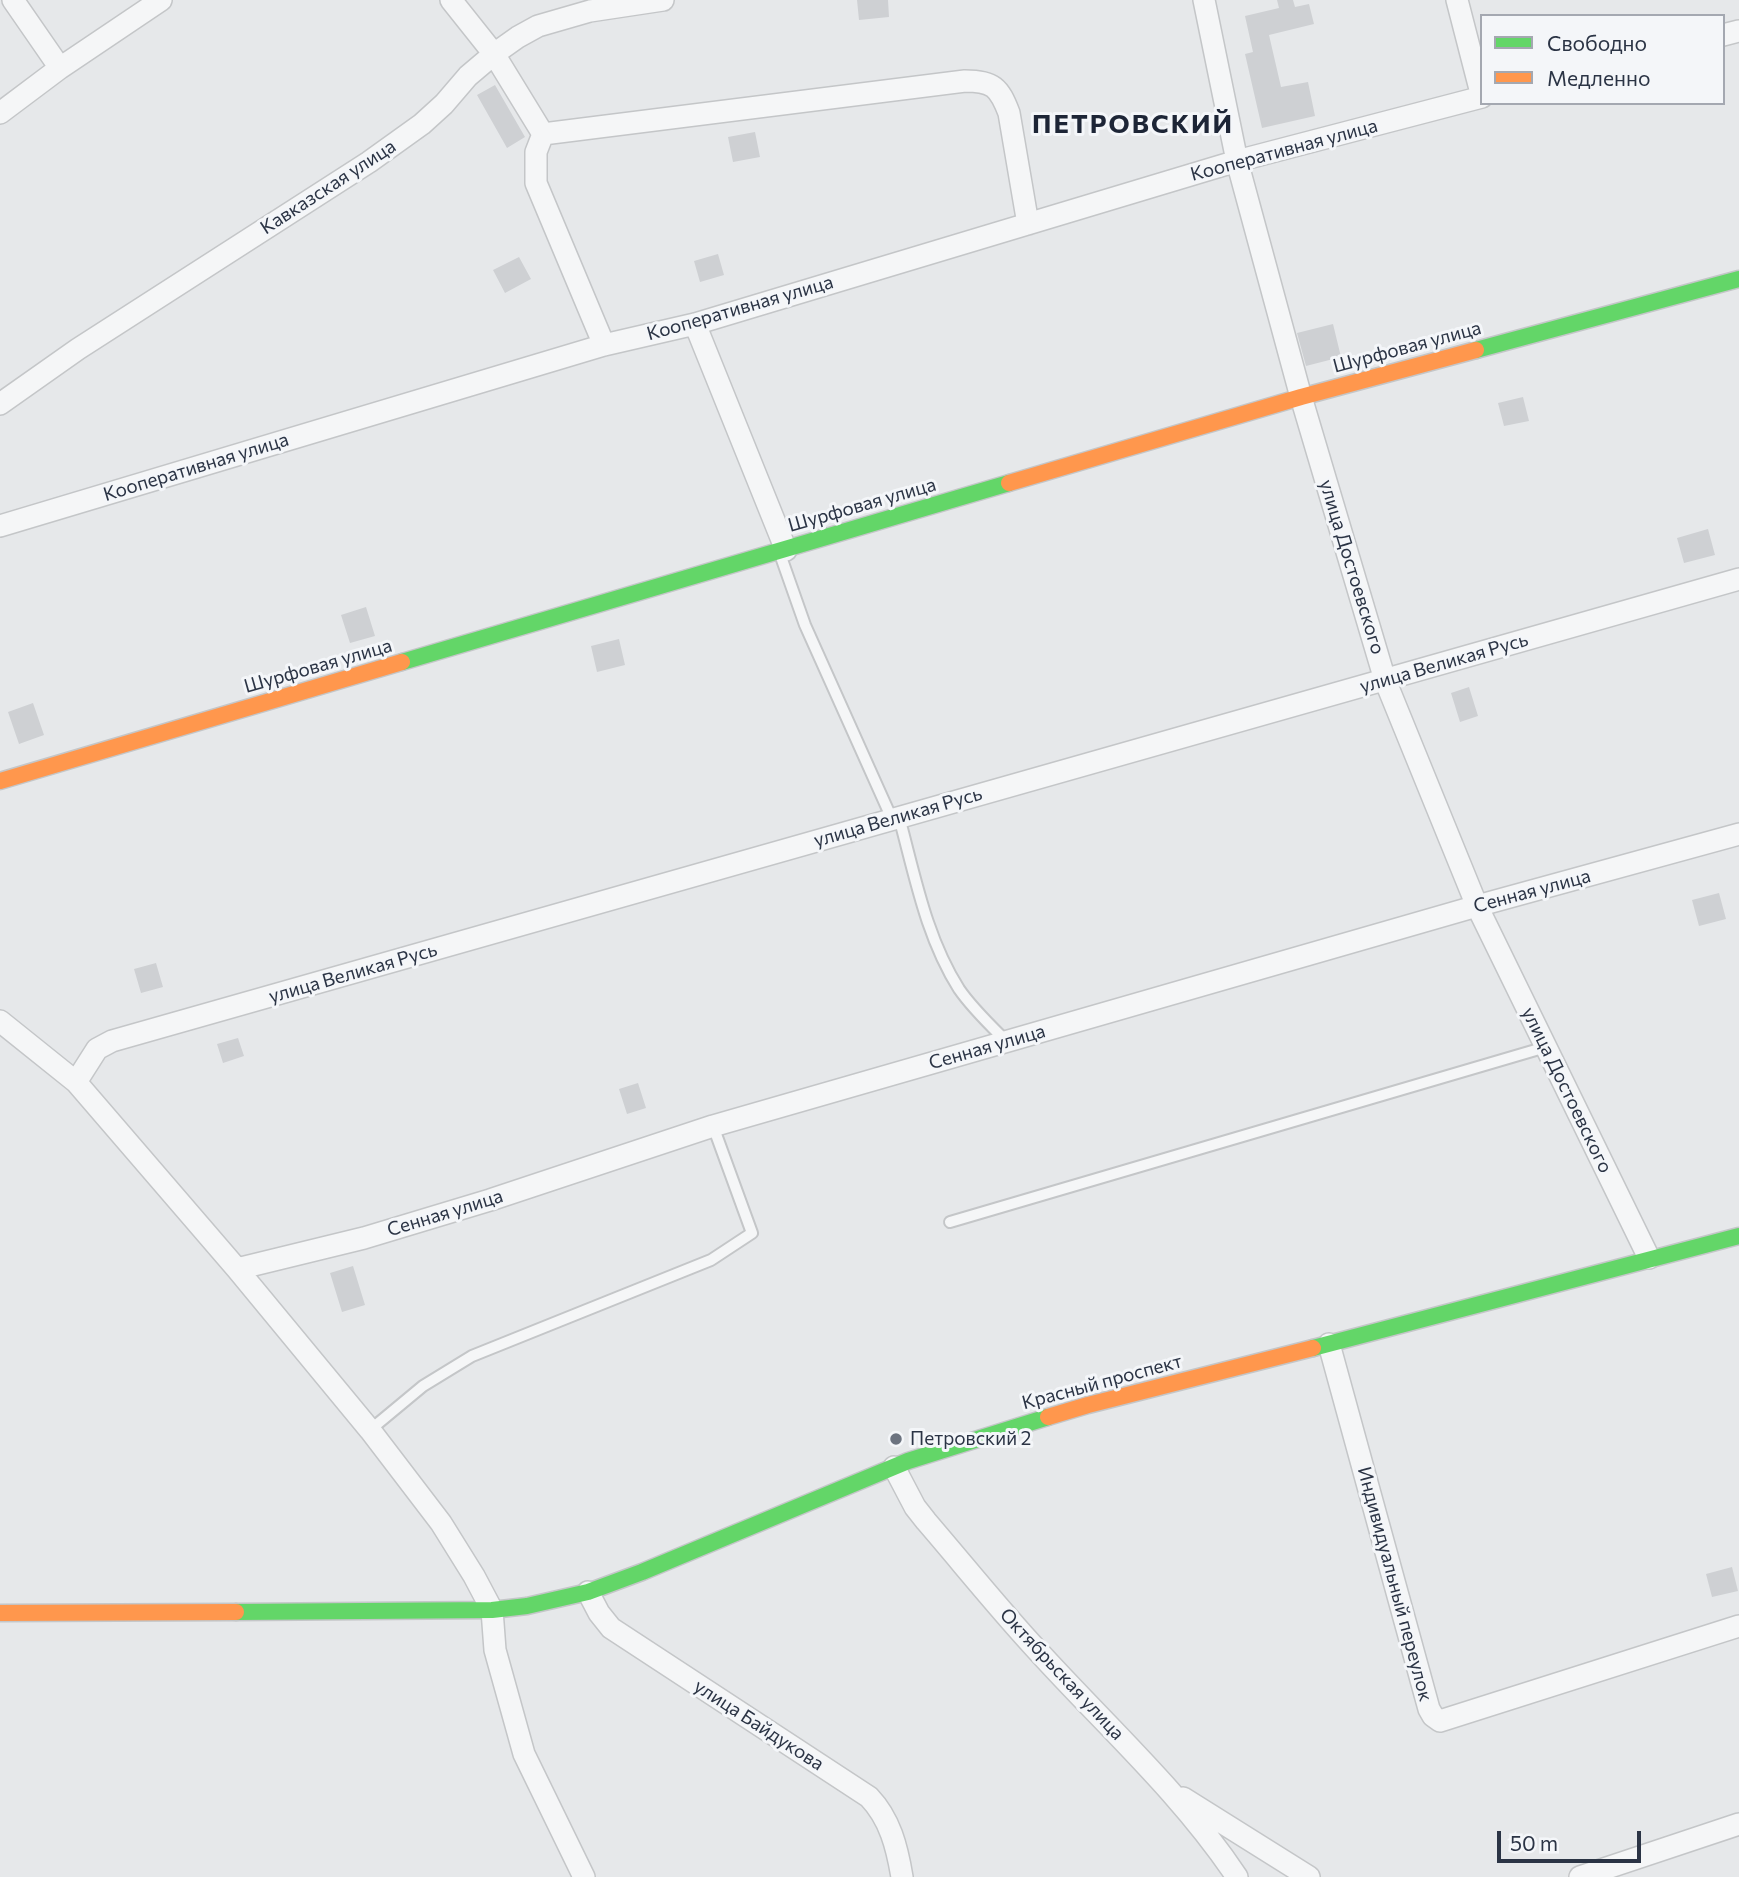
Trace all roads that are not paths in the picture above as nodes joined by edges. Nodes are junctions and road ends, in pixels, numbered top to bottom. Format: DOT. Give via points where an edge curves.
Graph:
graph roads {
  1 [pos="13,0"];
  2 [pos="161,0"];
  3 [pos="451,0"];
  4 [pos="663,0"];
  5 [pos="1204,0"];
  6 [pos="1457,0"];
  7 [pos="494,54"];
  8 [pos="60,68"];
  9 [pos="1480,89"];
  10 [pos="1480,98"];
  11 [pos="0,113"];
  12 [pos="543,134"];
  13 [pos="1237,161"];
  14 [pos="1028,224"];
  15 [pos="1739,279"];
  16 [pos="695,324"];
  17 [pos="604,345"];
  18 [pos="1301,397"];
  19 [pos="0,404"];
  20 [pos="0,526"];
  21 [pos="783,551"];
  22 [pos="1739,579"];
  23 [pos="1385,680"];
  24 [pos="0,781"];
  25 [pos="895,818"];
  26 [pos="1739,834"];
  27 [pos="1477,906"];
  28 [pos="0,1021"];
  29 [pos="1006,1041"];
  30 [pos="1546,1046"];
  31 [pos="76,1082"];
  32 [pos="713,1126"];
  33 [pos="950,1222"];
  34 [pos="1739,1236"];
  35 [pos="1649,1258"];
  36 [pos="237,1269"];
  37 [pos="1329,1344"];
  38 [pos="370,1430"];
  39 [pos="894,1467"];
  40 [pos="588,1592"];
  41 [pos="492,1610"];
  42 [pos="0,1613"];
  43 [pos="1739,1626"];
  44 [pos="1168,1788"];
  45 [pos="1739,1824"];
  46 [pos="584,1877"];
  47 [pos="902,1877"];
  48 [pos="1237,1877"];
  49 [pos="1309,1877"];
  50 [pos="1580,1877"];
  1 -- 8 [label="street"];
  2 -- 8 [label="street"];
  3 -- 7 [label="street"];
  4 -- 7 [label="street, Кавказская улица" via="563,18 538,26"];
  5 -- 13 [label="street, улица Достоевского"];
  6 -- 9 [label="street"];
  7 -- 12 [label="street"];
  7 -- 19 [label="street, Кавказская улица" via="422,124 369,162"];
  8 -- 11 [label="street"];
  10 -- 13 [label="street, Кооперативная улица"];
  12 -- 14 [label="street" via="982,81 1003,96 1009,113"];
  12 -- 17 [label="street" via="536,152 536,183"];
  13 -- 14 [label="street, Кооперативная улица"];
  13 -- 18 [label="street, улица Достоевского"];
  14 -- 16 [label="street, Кооперативная улица"];
  15 -- 18 [label="street, Шурфовая улица"];
  16 -- 17 [label="street, Кооперативная улица"];
  16 -- 21 [label="street"];
  17 -- 20 [label="street, Кооперативная улица"];
  18 -- 21 [label="street, Шурфовая улица"];
  18 -- 23 [label="street, улица Достоевского"];
  21 -- 24 [label="street, Шурфовая улица"];
  21 -- 25 [label="lane" via="805,625"];
  22 -- 23 [label="street, улица Великая Русь"];
  23 -- 25 [label="street, улица Великая Русь"];
  23 -- 27 [label="street, улица Достоевского"];
  25 -- 29 [label="lane" via="940,956 961,991"];
  25 -- 31 [label="street, улица Великая Русь" via="112,1041 97,1049"];
  26 -- 27 [label="street, Сенная улица"];
  27 -- 29 [label="street, Сенная улица"];
  27 -- 30 [label="street, улица Достоевского"];
  28 -- 31 [label="street"];
  29 -- 32 [label="street, Сенная улица"];
  30 -- 33 [label="lane"];
  30 -- 35 [label="street, улица Достоевского"];
  31 -- 36 [label="street"];
  32 -- 36 [label="street, Сенная улица" via="377,1234"];
  32 -- 38 [label="lane" via="752,1233 710,1260 472,1356 423,1386"];
  34 -- 35 [label="street, Красный проспект"];
  35 -- 37 [label="street, Красный проспект"];
  36 -- 38 [label="street"];
  37 -- 39 [label="street, Красный проспект" via="1088,1405"];
  37 -- 43 [label="street, Индивидуальный переулок" via="1429,1709 1440,1721"];
  38 -- 41 [label="street" via="441,1523"];
  39 -- 40 [label="street, Красный проспект"];
  39 -- 44 [label="street, Октябрьская улица" via="926,1521 1037,1650"];
  40 -- 41 [label="street, Красный проспект"];
  40 -- 47 [label="street, улица Байдукова" via="611,1628 869,1797 890,1827"];
  41 -- 42 [label="street, Красный проспект"];
  41 -- 46 [label="street" via="495,1650 524,1754"];
  44 -- 48 [label="street, Октябрьская улица"];
  44 -- 49 [label="street"];
  45 -- 50 [label="street"];
}
